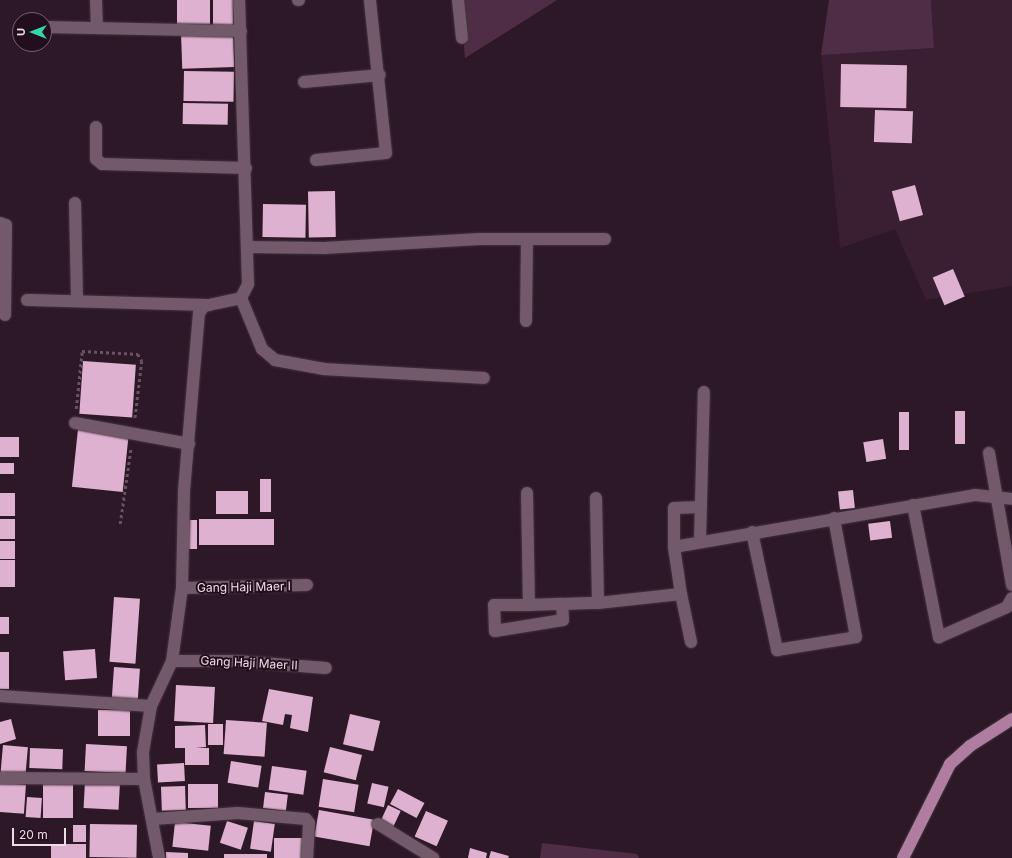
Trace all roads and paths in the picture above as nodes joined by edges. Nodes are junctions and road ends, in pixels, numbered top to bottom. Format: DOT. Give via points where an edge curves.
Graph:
graph roads {
  1 [pos="96,0"];
  2 [pos="239,0"];
  3 [pos="370,0"];
  4 [pos="458,0"];
  5 [pos="52,26"];
  6 [pos="97,27"];
  7 [pos="241,31"];
  8 [pos="462,38"];
  9 [pos="380,75"];
  10 [pos="304,82"];
  11 [pos="96,126"];
  12 [pos="316,160"];
  13 [pos="246,168"];
  14 [pos="75,203"];
  15 [pos="0,223"];
  16 [pos="527,239"];
  17 [pos="605,239"];
  18 [pos="247,247"];
  19 [pos="241,298"];
  20 [pos="27,300"];
  21 [pos="77,301"];
  22 [pos="208,305"];
  23 [pos="5,315"];
  24 [pos="526,321"];
  25 [pos="141,357"];
  26 [pos="484,378"];
  27 [pos="704,392"];
  28 [pos="75,423"];
  29 [pos="189,444"];
  30 [pos="989,453"];
  31 [pos="527,493"];
  32 [pos="998,497"];
  33 [pos="596,498"];
  34 [pos="1012,499"];
  35 [pos="913,505"];
  36 [pos="701,507"];
  37 [pos="834,518"];
  38 [pos="752,532"];
  39 [pos="700,540"];
  40 [pos="674,546"];
  41 [pos="1012,585"];
  42 [pos="307,586"];
  43 [pos="182,588"];
  44 [pos="681,594"];
  45 [pos="1012,598"];
  46 [pos="598,603"];
  47 [pos="562,604"];
  48 [pos="529,605"];
  49 [pos="691,642"];
  50 [pos="172,661"];
  51 [pos="326,668"];
  52 [pos="0,696"];
  53 [pos="151,706"];
  54 [pos="1012,719"];
  55 [pos="0,778"];
  56 [pos="144,779"];
  57 [pos="153,818"];
  58 [pos="378,824"];
  59 [pos="159,858"];
  60 [pos="307,858"];
  61 [pos="433,858"];
  62 [pos="903,858"];
  1 -- 6 [label="street"];
  2 -- 7 [label="street"];
  3 -- 9 [label="street"];
  4 -- 8 [label="street"];
  5 -- 6 [label="street"];
  6 -- 7 [label="street"];
  7 -- 13 [label="street"];
  9 -- 10 [label="street"];
  9 -- 12 [label="street" via="386,153"];
  11 -- 13 [label="street" via="96,159 102,164"];
  13 -- 18 [label="street"];
  14 -- 21 [label="street"];
  15 -- 23 [label="street" via="6,225"];
  16 -- 17 [label="street"];
  16 -- 18 [label="street" via="332,248"];
  16 -- 24 [label="street"];
  18 -- 19 [label="street" via="248,284"];
  19 -- 22 [label="street"];
  19 -- 26 [label="street" via="262,349 275,360 324,369"];
  20 -- 21 [label="street"];
  21 -- 22 [label="street"];
  22 -- 29 [label="street" via="199,313"];
  25 -- 28 [label="path" via="82,351"];
  27 -- 36 [label="street"];
  28 -- 29 [label="street"];
  29 -- 43 [label="street"];
  30 -- 32 [label="street"];
  31 -- 48 [label="street"];
  32 -- 34 [label="street"];
  32 -- 35 [label="street" via="975,495"];
  32 -- 41 [label="street"];
  33 -- 46 [label="street"];
  35 -- 37 [label="street"];
  35 -- 45 [label="street" via="939,637 1007,607"];
  36 -- 39 [label="street"];
  36 -- 40 [label="street" via="674,508"];
  37 -- 38 [label="street"];
  37 -- 38 [label="street" via="856,637 777,650"];
  38 -- 39 [label="street"];
  39 -- 40 [label="street"];
  40 -- 44 [label="street"];
  42 -- 43 [label="street, Gang Haji Maer I"];
  43 -- 50 [label="street"];
  44 -- 46 [label="street"];
  44 -- 49 [label="street"];
  46 -- 47 [label="street"];
  47 -- 48 [label="street"];
  47 -- 48 [label="street" via="563,620 495,631 494,605"];
  50 -- 51 [label="street, Gang Haji Maer II" via="236,661"];
  50 -- 53 [label="street"];
  52 -- 53 [label="street"];
  53 -- 56 [label="street" via="144,731"];
  54 -- 62 [label="main road" via="970,746 950,764"];
  55 -- 56 [label="street"];
  56 -- 57 [label="street"];
  57 -- 59 [label="street"];
  57 -- 60 [label="street" via="238,813 306,819 309,823"];
  58 -- 61 [label="street"];
}
